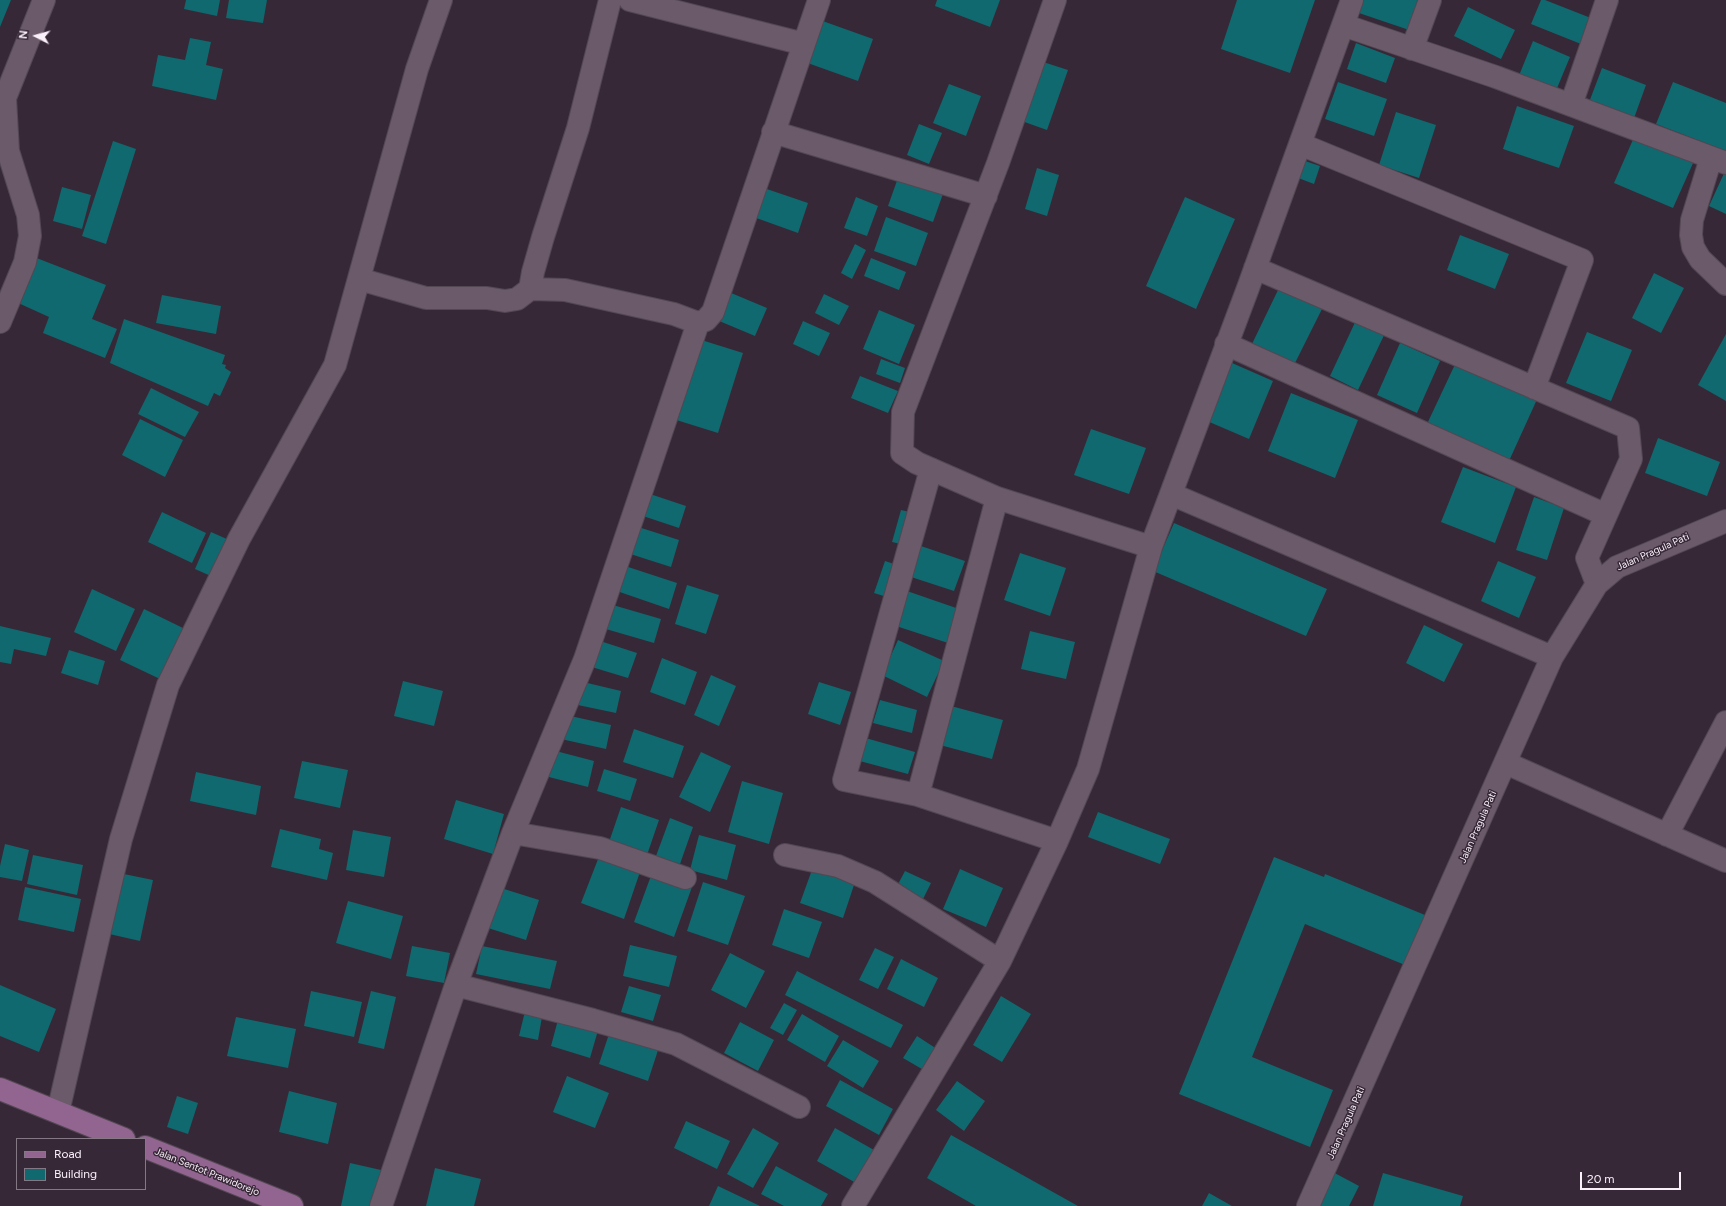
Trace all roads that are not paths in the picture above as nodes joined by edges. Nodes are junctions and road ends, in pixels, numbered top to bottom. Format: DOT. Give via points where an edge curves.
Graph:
graph roads {
  1 [pos="44,0"];
  2 [pos="441,0"];
  3 [pos="610,0"];
  4 [pos="630,0"];
  5 [pos="819,0"];
  6 [pos="1054,0"];
  7 [pos="1352,0"];
  8 [pos="1430,0"];
  9 [pos="1607,0"];
  10 [pos="1343,25"];
  11 [pos="804,44"];
  12 [pos="1412,49"];
  13 [pos="1571,105"];
  14 [pos="773,132"];
  15 [pos="1300,144"];
  16 [pos="1719,161"];
  17 [pos="986,196"];
  18 [pos="1255,268"];
  19 [pos="359,279"];
  20 [pos="1726,284"];
  21 [pos="530,289"];
  22 [pos="0,322"];
  23 [pos="698,323"];
  24 [pos="1226,344"];
  25 [pos="1534,388"];
  26 [pos="931,469"];
  27 [pos="1170,494"];
  28 [pos="997,498"];
  29 [pos="1606,515"];
  30 [pos="1726,521"];
  31 [pos="1151,547"];
  32 [pos="1597,584"];
  33 [pos="1552,657"];
  34 [pos="1726,722"];
  35 [pos="1506,763"];
  36 [pos="918,795"];
  37 [pos="513,833"];
  38 [pos="1668,835"];
  39 [pos="1057,841"];
  40 [pos="785,855"];
  41 [pos="1726,861"];
  42 [pos="685,878"];
  43 [pos="1000,961"];
  44 [pos="456,985"];
  45 [pos="0,1089"];
  46 [pos="799,1107"];
  47 [pos="58,1112"];
  48 [pos="122,1138"];
  49 [pos="146,1147"];
  50 [pos="292,1206"];
  51 [pos="381,1206"];
  52 [pos="853,1206"];
  53 [pos="1308,1206"];
  1 -- 22 [label="street" via="5,98 8,151 28,215 30,236 25,262"];
  2 -- 19 [label="street" via="417,69"];
  3 -- 21 [label="street" via="578,128"];
  4 -- 11 [label="street"];
  5 -- 11 [label="street"];
  6 -- 17 [label="street"];
  7 -- 10 [label="street"];
  8 -- 12 [label="street"];
  9 -- 13 [label="street"];
  10 -- 12 [label="street"];
  10 -- 15 [label="street"];
  11 -- 14 [label="street"];
  12 -- 13 [label="street"];
  13 -- 16 [label="street"];
  14 -- 17 [label="street"];
  14 -- 23 [label="street" via="713,312 706,320"];
  15 -- 18 [label="street"];
  15 -- 25 [label="street" via="1582,260"];
  16 -- 20 [label="street" via="1692,220 1691,235 1693,247 1700,260"];
  17 -- 26 [label="street" via="903,412 902,453"];
  18 -- 24 [label="street"];
  18 -- 25 [label="street"];
  19 -- 21 [label="street" via="426,298 486,298 505,301 517,299"];
  19 -- 47 [label="street" via="335,365 239,539 168,685 121,839"];
  21 -- 23 [label="street" via="565,290 674,314"];
  23 -- 37 [label="street" via="586,659"];
  24 -- 27 [label="street"];
  24 -- 29 [label="street"];
  25 -- 29 [label="street" via="1628,428 1631,459"];
  26 -- 28 [label="street"];
  26 -- 36 [label="street" via="844,780"];
  27 -- 31 [label="street"];
  27 -- 33 [label="street"];
  28 -- 31 [label="street"];
  28 -- 36 [label="street"];
  29 -- 32 [label="street" via="1587,558"];
  30 -- 32 [label="street, Jalan Pragula Pati" via="1617,567"];
  31 -- 39 [label="street" via="1088,769"];
  32 -- 33 [label="street, Jalan Pragula Pati"];
  33 -- 35 [label="street, Jalan Pragula Pati"];
  34 -- 38 [label="street"];
  35 -- 38 [label="street"];
  35 -- 53 [label="street, Jalan Pragula Pati"];
  36 -- 39 [label="street"];
  37 -- 42 [label="street" via="600,848"];
  37 -- 44 [label="street"];
  38 -- 41 [label="street"];
  39 -- 43 [label="street"];
  40 -- 43 [label="street" via="838,866 874,882"];
  43 -- 52 [label="street"];
  44 -- 46 [label="street" via="676,1044"];
  44 -- 51 [label="street"];
  45 -- 47 [label="main road"];
  47 -- 48 [label="main road"];
  49 -- 50 [label="main road, Jalan Sentot Prawidorejo"];
}
